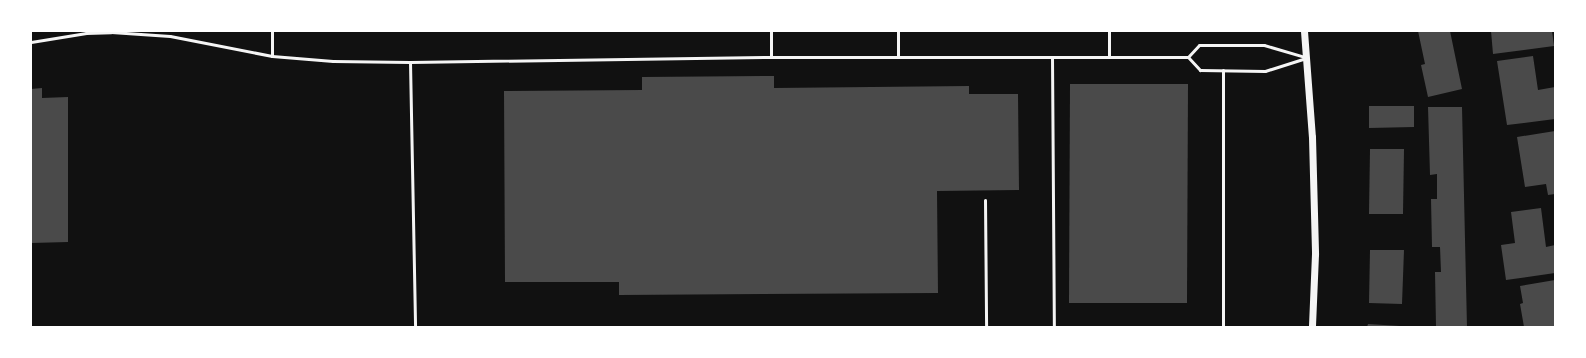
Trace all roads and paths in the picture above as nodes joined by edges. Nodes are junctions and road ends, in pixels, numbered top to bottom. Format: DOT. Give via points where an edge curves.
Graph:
graph roads {
  1 [pos="272,31"];
  2 [pos="771,31"];
  3 [pos="898,31"];
  4 [pos="1109,31"];
  5 [pos="1304,31"];
  6 [pos="86,32"];
  7 [pos="31,42"];
  8 [pos="272,56"];
  9 [pos="898,56"];
  10 [pos="1052,56"];
  11 [pos="1110,56"];
  12 [pos="1188,56"];
  13 [pos="771,57"];
  14 [pos="1307,58"];
  15 [pos="410,62"];
  16 [pos="1223,70"];
  17 [pos="985,200"];
  18 [pos="415,327"];
  19 [pos="986,327"];
  20 [pos="1054,327"];
  21 [pos="1224,327"];
  22 [pos="1312,327"];
  1 -- 8 [label="lane"];
  2 -- 13 [label="lane"];
  3 -- 9 [label="lane"];
  4 -- 11 [label="lane"];
  5 -- 14 [label="street"];
  6 -- 7 [label="lane"];
  6 -- 8 [label="lane" via="170,36"];
  8 -- 15 [label="lane" via="333,61"];
  9 -- 10 [label="lane"];
  9 -- 13 [label="lane"];
  10 -- 11 [label="lane"];
  10 -- 20 [label="lane"];
  11 -- 12 [label="lane"];
  12 -- 14 [label="lane" via="1199,44 1264,44"];
  12 -- 16 [label="lane" via="1200,70"];
  13 -- 15 [label="lane"];
  14 -- 16 [label="lane" via="1265,71"];
  14 -- 22 [label="street" via="1315,254"];
  15 -- 18 [label="lane"];
  16 -- 21 [label="lane"];
  17 -- 19 [label="lane"];
}
